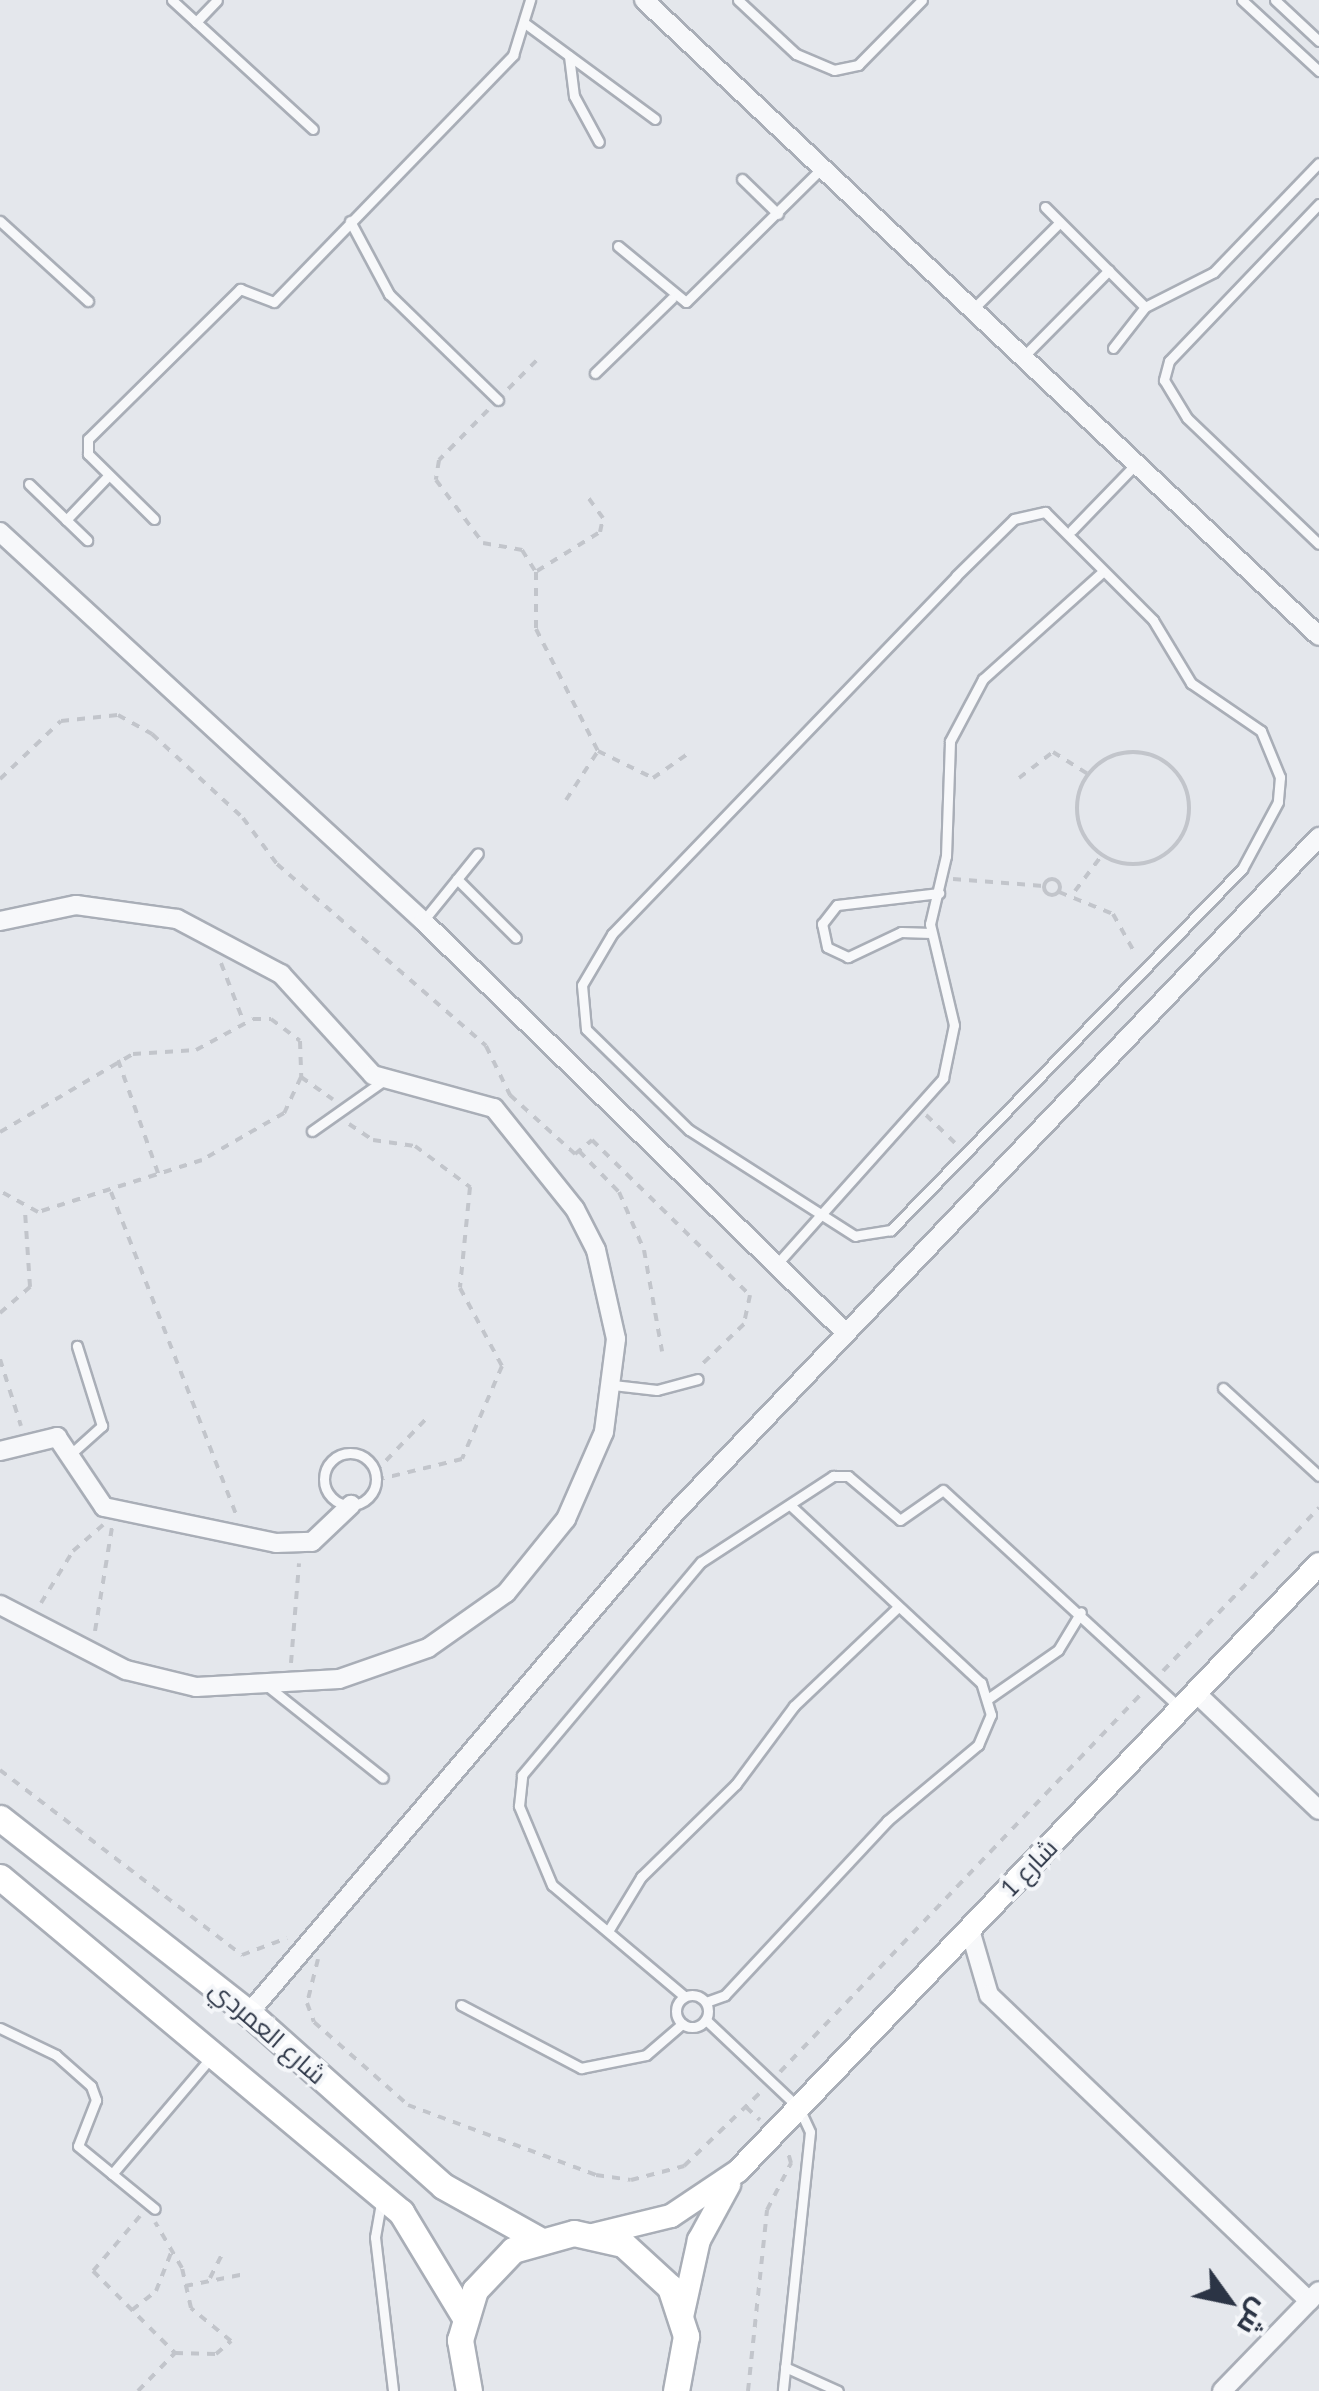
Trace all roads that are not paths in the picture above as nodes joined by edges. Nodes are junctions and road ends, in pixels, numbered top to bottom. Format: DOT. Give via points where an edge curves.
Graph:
graph roads {
  1 [pos="172,0"];
  2 [pos="217,0"];
  3 [pos="530,0"];
  4 [pos="644,0"];
  5 [pos="738,0"];
  6 [pos="922,0"];
  7 [pos="1242,0"];
  8 [pos="1275,0"];
  9 [pos="196,22"];
  10 [pos="526,24"];
  11 [pos="1319,41"];
  12 [pos="570,56"];
  13 [pos="1319,71"];
  14 [pos="655,119"];
  15 [pos="314,130"];
  16 [pos="599,142"];
  17 [pos="1319,163"];
  18 [pos="822,168"];
  19 [pos="742,179"];
  20 [pos="1319,204"];
  21 [pos="1045,206"];
  22 [pos="778,214"];
  23 [pos="0,221"];
  24 [pos="350,221"];
  25 [pos="1060,222"];
  26 [pos="618,246"];
  27 [pos="1109,270"];
  28 [pos="672,298"];
  29 [pos="88,301"];
  30 [pos="1146,307"];
  31 [pos="972,310"];
  32 [pos="1112,348"];
  33 [pos="1023,357"];
  34 [pos="595,373"];
  35 [pos="498,400"];
  36 [pos="1136,464"];
  37 [pos="109,476"];
  38 [pos="29,484"];
  39 [pos="154,519"];
  40 [pos="66,520"];
  41 [pos="1072,530"];
  42 [pos="0,532"];
  43 [pos="87,540"];
  44 [pos="1319,544"];
  45 [pos="1101,573"];
  46 [pos="1319,636"];
  47 [pos="1319,837"];
  48 [pos="478,853"];
  49 [pos="458,879"];
  50 [pos="938,892"];
  51 [pos="0,921"];
  52 [pos="423,921"];
  53 [pos="931,932"];
  54 [pos="516,938"];
  55 [pos="383,1081"];
  56 [pos="312,1131"];
  57 [pos="821,1218"];
  58 [pos="776,1265"];
  59 [pos="845,1332"];
  60 [pos="77,1346"];
  61 [pos="700,1378"];
  62 [pos="613,1385"];
  63 [pos="1224,1388"];
  64 [pos="74,1450"];
  65 [pos="0,1451"];
  66 [pos="1319,1476"];
  67 [pos="351,1506"];
  68 [pos="792,1506"];
  69 [pos="1319,1564"];
  70 [pos="0,1605"];
  71 [pos="896,1609"];
  72 [pos="1081,1612"];
  73 [pos="270,1688"];
  74 [pos="989,1698"];
  75 [pos="1189,1702"];
  76 [pos="382,1778"];
  77 [pos="1319,1810"];
  78 [pos="0,1818"];
  79 [pos="0,1876"];
  80 [pos="610,1928"];
  81 [pos="970,1930"];
  82 [pos="684,1996"];
  83 [pos="706,2002"];
  84 [pos="461,2005"];
  85 [pos="248,2013"];
  86 [pos="706,2020"];
  87 [pos="682,2024"];
  88 [pos="0,2028"];
  89 [pos="217,2050"];
  90 [pos="799,2108"];
  91 [pos="738,2171"];
  92 [pos="112,2174"];
  93 [pos="384,2195"];
  94 [pos="152,2207"];
  95 [pos="593,2234"];
  96 [pos="538,2239"];
  97 [pos="1314,2296"];
  98 [pos="464,2316"];
  99 [pos="682,2317"];
  100 [pos="785,2367"];
  101 [pos="682,2385"];
  102 [pos="839,2389"];
  103 [pos="468,2390"];
  104 [pos="393,2391"];
  105 [pos="783,2391"];
  106 [pos="1222,2391"];
  1 -- 9 [label="lane"];
  2 -- 9 [label="lane"];
  3 -- 10 [label="lane"];
  4 -- 18 [label="street"];
  5 -- 6 [label="lane" via="796,54 834,70 858,64"];
  7 -- 13 [label="lane"];
  8 -- 11 [label="lane"];
  9 -- 15 [label="lane"];
  10 -- 12 [label="lane"];
  10 -- 24 [label="lane" via="513,55"];
  12 -- 14 [label="lane"];
  12 -- 16 [label="lane" via="574,96"];
  17 -- 30 [label="lane" via="1214,272"];
  18 -- 22 [label="lane"];
  18 -- 31 [label="street"];
  19 -- 22 [label="lane"];
  20 -- 44 [label="lane" via="1169,361 1164,380 1187,418"];
  21 -- 25 [label="lane"];
  22 -- 28 [label="lane" via="694,300"];
  23 -- 29 [label="lane"];
  24 -- 35 [label="lane" via="389,294"];
  24 -- 37 [label="lane" via="272,304 240,289 91,435 88,454"];
  25 -- 27 [label="lane"];
  25 -- 31 [label="lane"];
  26 -- 28 [label="lane"];
  27 -- 30 [label="lane"];
  27 -- 33 [label="lane"];
  28 -- 34 [label="lane"];
  30 -- 32 [label="lane"];
  31 -- 33 [label="street"];
  33 -- 36 [label="street"];
  36 -- 41 [label="lane"];
  36 -- 46 [label="street"];
  37 -- 39 [label="lane"];
  37 -- 40 [label="lane"];
  38 -- 40 [label="lane"];
  40 -- 43 [label="lane"];
  41 -- 45 [label="lane"];
  41 -- 57 [label="lane" via="1045,512 1014,519 612,934 582,985 580,1015 610,1054 700,1140"];
  42 -- 52 [label="street"];
  45 -- 50 [label="lane" via="1008,654 964,708 944,776"];
  45 -- 57 [label="lane" via="1153,620 1191,683 1261,731 1280,777 1258,849 880,1235 855,1236"];
  47 -- 59 [label="street"];
  48 -- 49 [label="lane"];
  49 -- 52 [label="lane"];
  49 -- 54 [label="lane"];
  50 -- 53 [label="lane"];
  50 -- 53 [label="lane" via="837,905 822,924 828,947 848,957 901,932"];
  51 -- 55 [label="street" via="76,905 127,907 214,934 281,974"];
  52 -- 58 [label="street"];
  53 -- 57 [label="lane" via="954,1024 943,1078 922,1110"];
  55 -- 56 [label="lane"];
  55 -- 62 [label="street" via="470,1095 494,1108 558,1180 610,1294"];
  57 -- 58 [label="lane"];
  58 -- 59 [label="street"];
  59 -- 85 [label="street" via="590,1608"];
  60 -- 64 [label="lane" via="102,1426"];
  61 -- 62 [label="lane" via="657,1390"];
  62 -- 73 [label="street" via="588,1477 506,1593 428,1648"];
  63 -- 66 [label="lane"];
  64 -- 65 [label="street" via="47,1434"];
  64 -- 67 [label="street" via="92,1496 116,1516 302,1544 328,1534"];
  67 -- 67 [label="lane" via="326,1490 332,1460 360,1455 376,1476"];
  68 -- 71 [label="lane"];
  68 -- 72 [label="lane" via="840,1474 900,1520 944,1490"];
  68 -- 80 [label="lane" via="701,1562 522,1775 520,1806 552,1885"];
  69 -- 75 [label="street, شارع 1"];
  70 -- 73 [label="street" via="92,1656 178,1684"];
  71 -- 74 [label="lane"];
  71 -- 80 [label="lane" via="810,1689 736,1784 641,1877"];
  72 -- 74 [label="lane" via="1058,1650"];
  72 -- 75 [label="lane" via="1152,1683"];
  73 -- 76 [label="lane"];
  74 -- 83 [label="lane" via="978,1745 887,1821 733,1988"];
  75 -- 77 [label="street"];
  75 -- 81 [label="street, شارع 1"];
  78 -- 85 [label="main road, شارع العمردي"];
  79 -- 89 [label="main road, شارع العمردي"];
  80 -- 82 [label="lane"];
  81 -- 90 [label="street, شارع 1"];
  81 -- 97 [label="street" via="989,1994"];
  82 -- 83 [label="lane"];
  82 -- 87 [label="lane" via="676,2013"];
  83 -- 86 [label="lane"];
  84 -- 87 [label="lane" via="581,2068 646,2055"];
  85 -- 96 [label="main road, شارع العمردي" via="444,2186"];
  86 -- 87 [label="lane"];
  86 -- 90 [label="lane"];
  88 -- 92 [label="lane" via="56,2055 91,2086 95,2104 76,2142"];
  89 -- 92 [label="lane"];
  89 -- 93 [label="main road, شارع العمردي"];
  90 -- 91 [label="street, شارع 1"];
  90 -- 100 [label="lane" via="811,2162"];
  91 -- 95 [label="street, شارع 1" via="671,2216"];
  91 -- 99 [label="street, شارع 1" via="700,2240"];
  92 -- 94 [label="lane"];
  93 -- 98 [label="main road, شارع العمردي" via="432,2250"];
  93 -- 104 [label="lane" via="375,2237"];
  95 -- 96 [label="main road"];
  95 -- 99 [label="main road" via="650,2263"];
  96 -- 98 [label="main road" via="492,2268"];
  97 -- 106 [label="street"];
  98 -- 103 [label="main road"];
  99 -- 101 [label="main road"];
  100 -- 102 [label="lane"];
  100 -- 105 [label="lane"];
}
